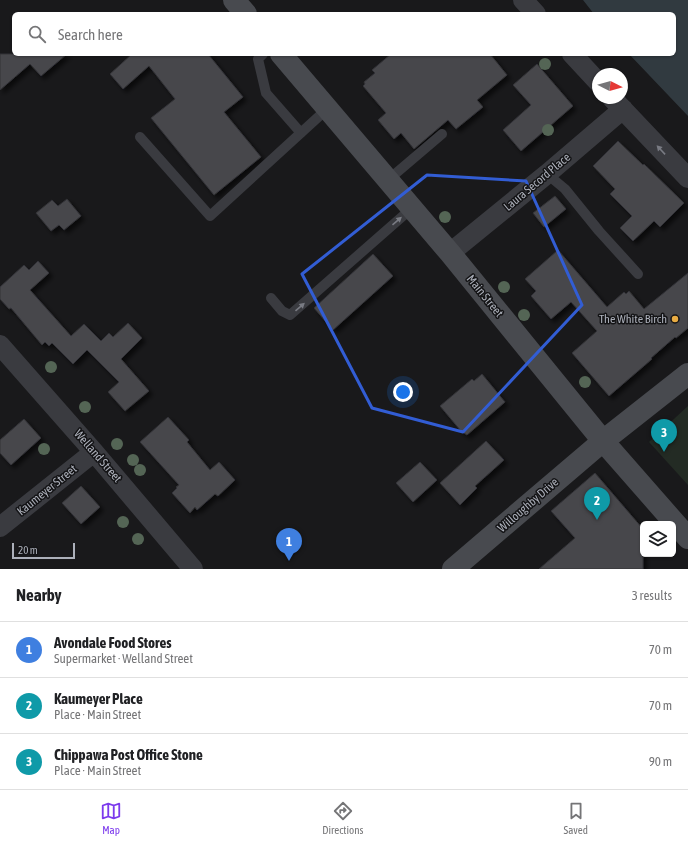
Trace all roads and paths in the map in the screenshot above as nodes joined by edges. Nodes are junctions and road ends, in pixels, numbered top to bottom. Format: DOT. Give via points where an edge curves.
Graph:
graph roads {
  1 [pos="234,0"];
  2 [pos="523,0"];
  3 [pos="244,12"];
  4 [pos="534,12"];
  5 [pos="261,56"];
  6 [pos="283,56"];
  7 [pos="574,56"];
  8 [pos="592,76"];
  9 [pos="618,104"];
  10 [pos="327,109"];
  11 [pos="302,133"];
  12 [pos="442,134"];
  13 [pos="140,137"];
  14 [pos="547,174"];
  15 [pos="688,178"];
  16 [pos="388,180"];
  17 [pos="412,208"];
  18 [pos="450,253"];
  19 [pos="638,274"];
  20 [pos="271,298"];
  21 [pos="0,346"];
  22 [pos="688,374"];
  23 [pos="603,441"];
  24 [pos="94,452"];
  25 [pos="0,527"];
  26 [pos="688,538"];
  27 [pos="193,569"];
  28 [pos="453,569"];
  1 -- 3 [label="main road"];
  2 -- 4 [label="street"];
  5 -- 11 [label="lane" via="258,59 266,93"];
  6 -- 10 [label="main road, Main Street"];
  7 -- 8 [label="street"];
  9 -- 14 [label="street, Laura Secord Place"];
  15 -- 9 [label="street, one-way"];
  10 -- 11 [label="lane"];
  10 -- 16 [label="main road, Main Street"];
  11 -- 13 [label="lane" via="210,216"];
  12 -- 16 [label="lane"];
  14 -- 18 [label="street, Laura Secord Place"];
  14 -- 19 [label="lane" via="565,189"];
  16 -- 17 [label="main road, Main Street"];
  17 -- 18 [label="main road, Main Street"];
  20 -- 17 [label="lane, one-way" via="282,311 290,315"];
  18 -- 23 [label="main road, Main Street"];
  21 -- 24 [label="street, Welland Street"];
  22 -- 23 [label="main road, Willoughby Drive"];
  23 -- 26 [label="main road, Main Street"];
  23 -- 28 [label="main road, Willoughby Drive"];
  24 -- 25 [label="street, Kaumeyer Street"];
  24 -- 27 [label="street, Welland Street"];
}
